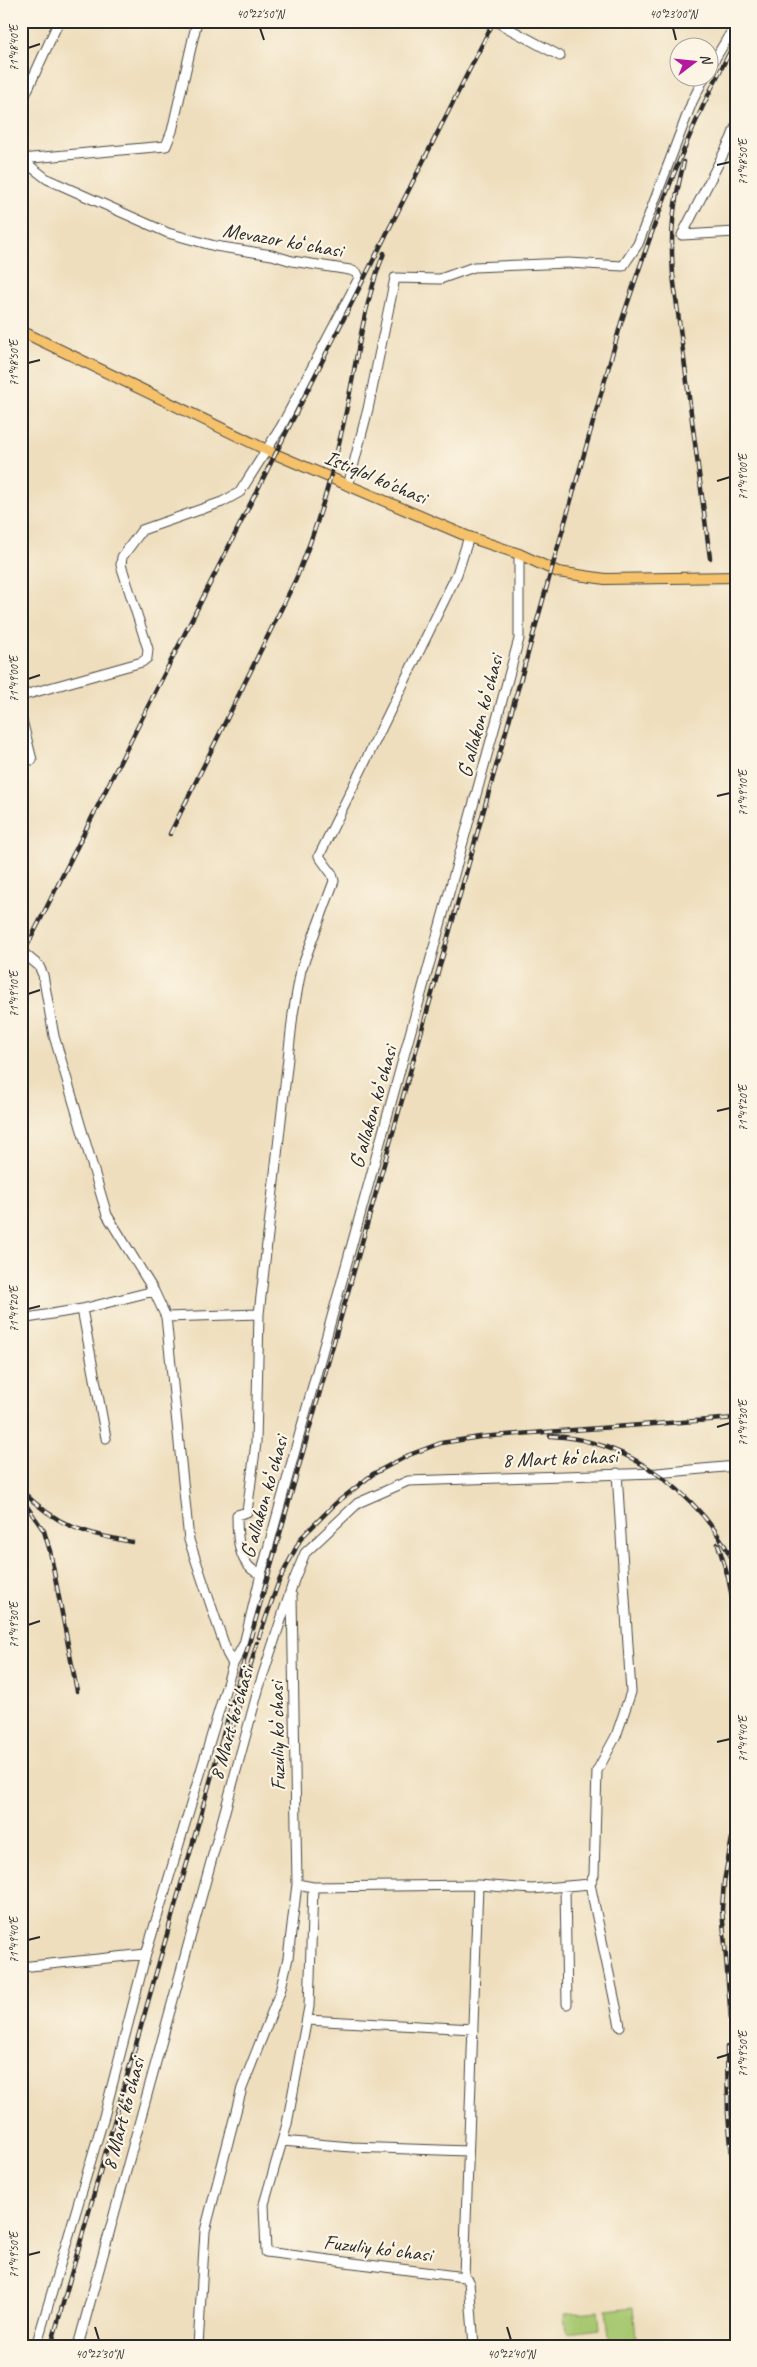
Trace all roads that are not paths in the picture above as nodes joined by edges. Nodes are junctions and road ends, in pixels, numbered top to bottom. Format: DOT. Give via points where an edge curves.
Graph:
graph roads {
  1 [pos="58,21"];
  2 [pos="197,21"];
  3 [pos="495,21"];
  4 [pos="736,24"];
  5 [pos="720,50"];
  6 [pos="560,56"];
  7 [pos="699,88"];
  8 [pos="21,104"];
  9 [pos="736,126"];
  10 [pos="734,140"];
  11 [pos="21,159"];
  12 [pos="736,232"];
  13 [pos="21,331"];
  14 [pos="267,450"];
  15 [pos="348,486"];
  16 [pos="469,537"];
  17 [pos="519,554"];
  18 [pos="736,577"];
  19 [pos="21,696"];
  20 [pos="21,716"];
  21 [pos="21,755"];
  22 [pos="21,951"];
  23 [pos="154,1291"];
  24 [pos="82,1309"];
  25 [pos="259,1314"];
  26 [pos="166,1317"];
  27 [pos="21,1319"];
  28 [pos="106,1438"];
  29 [pos="736,1466"];
  30 [pos="616,1474"];
  31 [pos="261,1574"];
  32 [pos="292,1588"];
  33 [pos="234,1664"];
  34 [pos="296,1884"];
  35 [pos="590,1884"];
  36 [pos="478,1885"];
  37 [pos="313,1887"];
  38 [pos="566,1888"];
  39 [pos="146,1954"];
  40 [pos="21,1967"];
  41 [pos="568,2004"];
  42 [pos="307,2020"];
  43 [pos="620,2026"];
  44 [pos="472,2029"];
  45 [pos="282,2141"];
  46 [pos="468,2151"];
  47 [pos="464,2277"];
  48 [pos="36,2346"];
  49 [pos="78,2346"];
  50 [pos="198,2346"];
  51 [pos="474,2346"];
  1 -- 8 [label="street"];
  2 -- 11 [label="street" via="166,146"];
  3 -- 6 [label="street"];
  4 -- 5 [label="street"];
  7 -- 15 [label="street" via="638,244 623,266 568,263 474,267 440,279 395,278 368,409"];
  9 -- 10 [label="street"];
  10 -- 12 [label="street" via="682,236"];
  11 -- 14 [label="street, Mevazor koʻchasi" via="47,179 168,233 215,246 357,273 357,285"];
  13 -- 14 [label="main road, Istiqlol ko'chasi"];
  14 -- 15 [label="main road, Istiqlol ko'chasi"];
  14 -- 19 [label="street" via="240,492 222,502 142,530 122,557 148,649 145,660"];
  15 -- 16 [label="main road, Istiqlol ko'chasi"];
  16 -- 17 [label="main road, Istiqlol ko'chasi"];
  16 -- 25 [label="street" via="457,574 319,856 334,881 301,970 293,1014"];
  17 -- 18 [label="main road, Istiqlol ko'chasi" via="558,572 584,577"];
  17 -- 31 [label="street, Gʻallakon koʻchasi" via="519,639"];
  20 -- 21 [label="street" via="32,760"];
  22 -- 23 [label="street" via="39,966 43,975 54,1036 107,1215"];
  23 -- 24 [label="street"];
  23 -- 26 [label="street"];
  24 -- 27 [label="street"];
  24 -- 28 [label="street"];
  25 -- 26 [label="street"];
  25 -- 31 [label="street" via="254,1468 247,1512 238,1513 237,1519 244,1562 250,1570"];
  26 -- 33 [label="street" via="189,1540 227,1653"];
  29 -- 30 [label="street, 8 Mart koʻchasi"];
  30 -- 32 [label="street, 8 Mart koʻchasi" via="408,1481 358,1503 306,1553"];
  30 -- 35 [label="street" via="631,1692 616,1736 597,1771 594,1875"];
  31 -- 33 [label="street, Gʻallakon koʻchasi" via="244,1644"];
  32 -- 34 [label="street, Fuzuliy koʻchasi"];
  32 -- 49 [label="street, 8 Mart koʻchasi" via="246,1734"];
  33 -- 39 [label="street, Gʻallakon koʻchasi"];
  34 -- 37 [label="street"];
  34 -- 50 [label="street, Fuzuliy koʻchasi" via="282,1986 242,2088 206,2231"];
  35 -- 38 [label="street"];
  35 -- 43 [label="street"];
  36 -- 37 [label="street"];
  36 -- 38 [label="street"];
  36 -- 44 [label="street, Fuzuliy koʻchasi"];
  37 -- 42 [label="street, Fuzuliy koʻchasi"];
  38 -- 41 [label="street"];
  39 -- 40 [label="street"];
  39 -- 48 [label="street, Gʻallakon koʻchasi" via="105,2113"];
  42 -- 44 [label="street"];
  42 -- 45 [label="street, Fuzuliy koʻchasi"];
  44 -- 46 [label="street, Fuzuliy koʻchasi"];
  45 -- 46 [label="street" via="351,2148"];
  45 -- 47 [label="street, Fuzuliy koʻchasi" via="264,2204 266,2252"];
  46 -- 47 [label="street, Fuzuliy koʻchasi"];
  47 -- 51 [label="street" via="469,2281"];
}
